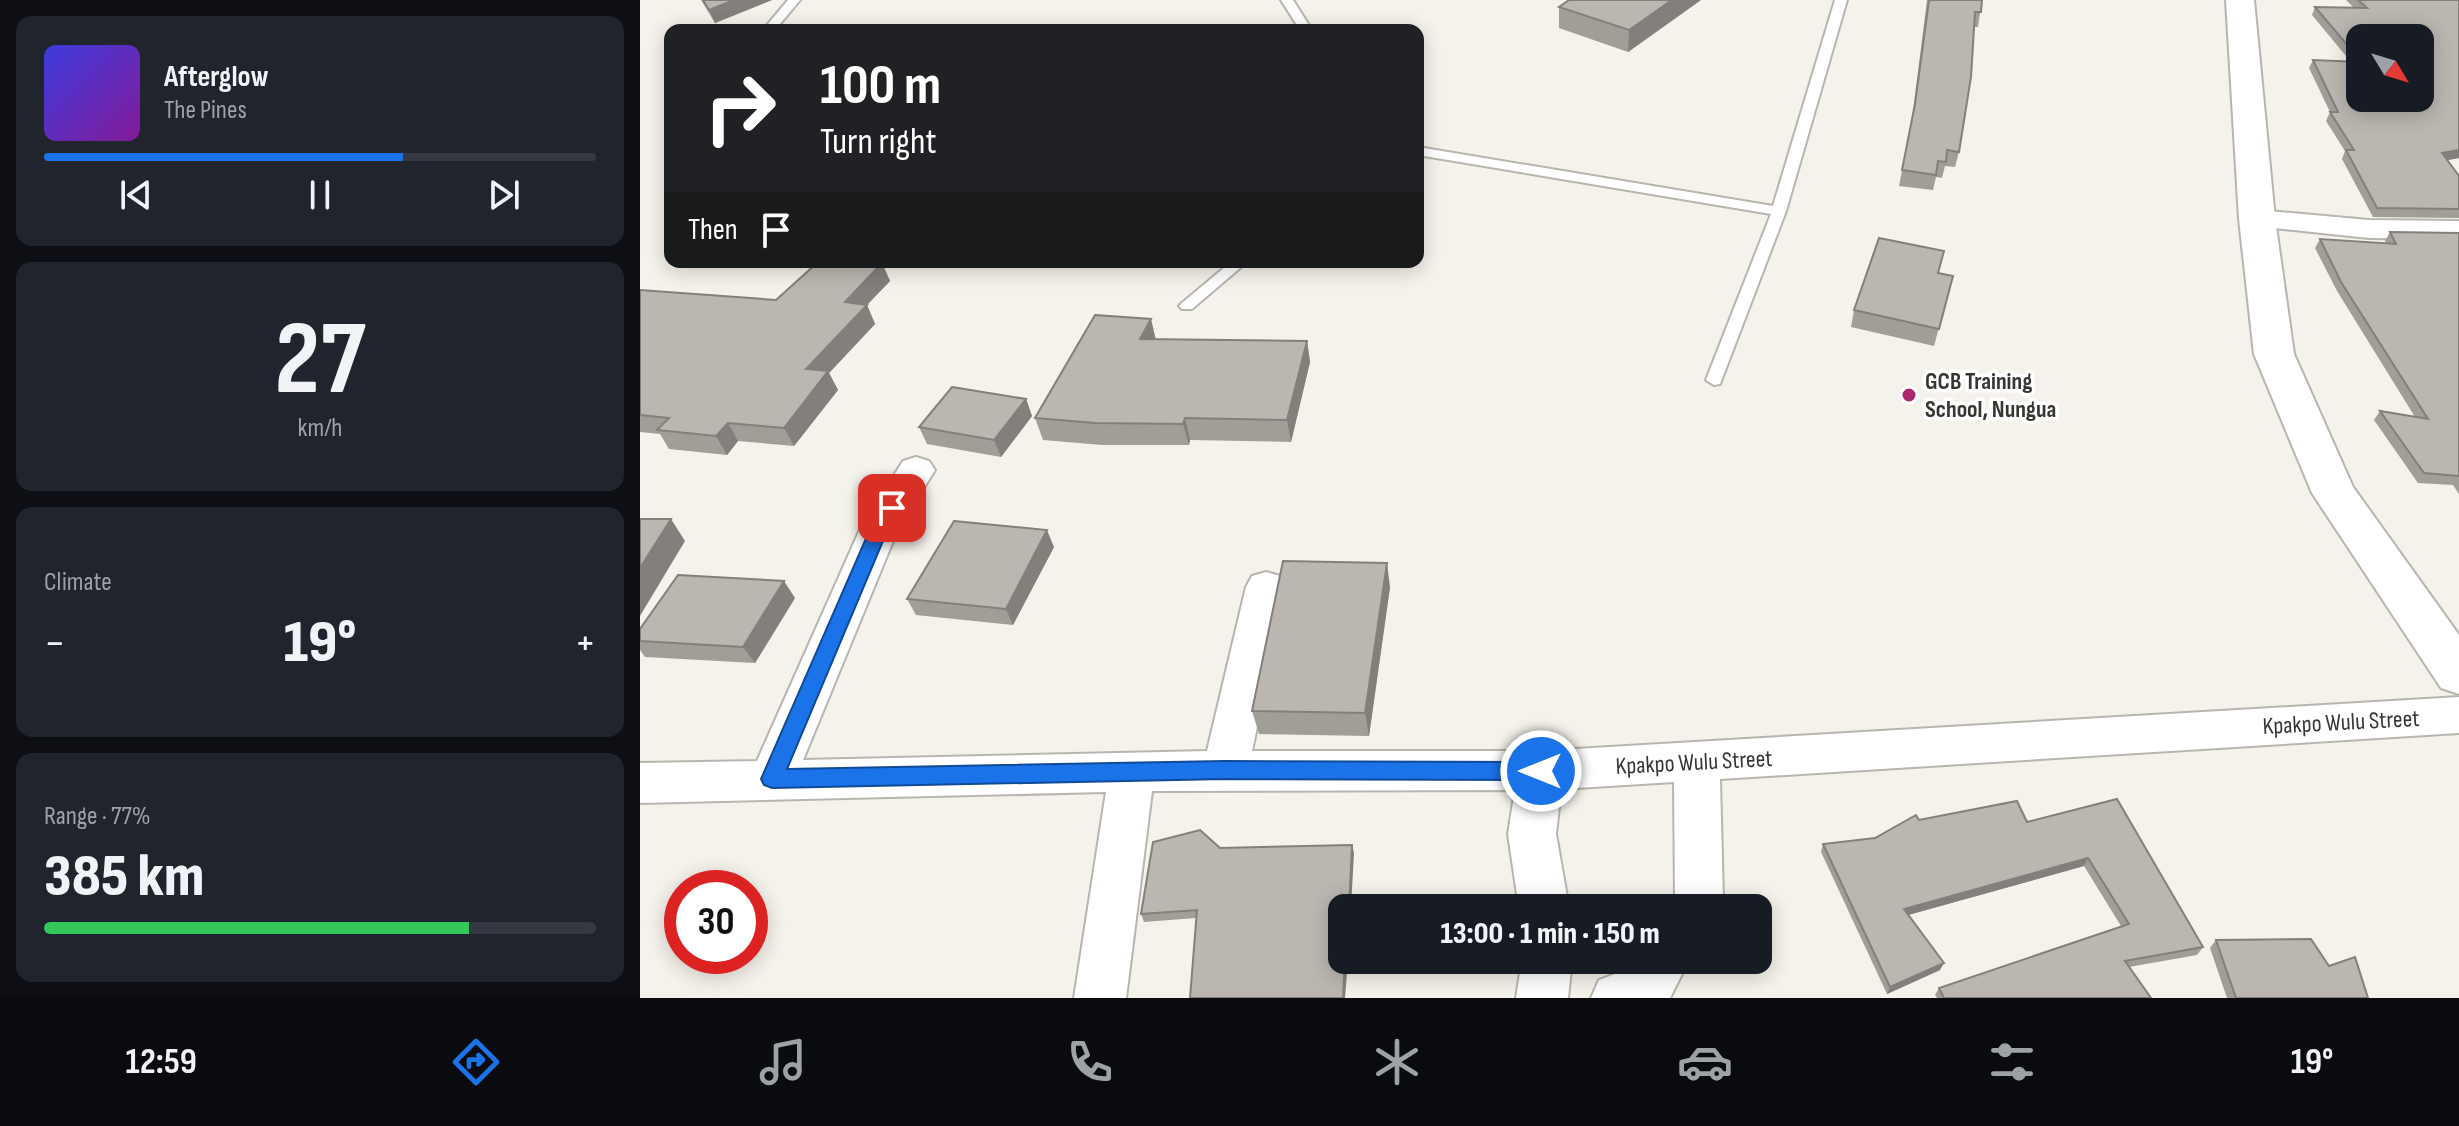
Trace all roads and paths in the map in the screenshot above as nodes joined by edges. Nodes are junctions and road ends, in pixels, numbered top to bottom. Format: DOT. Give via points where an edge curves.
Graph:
graph roads {
  1 [pos="794,0"];
  2 [pos="1287,0"];
  3 [pos="1841,0"];
  4 [pos="2240,0"];
  5 [pos="774,24"];
  6 [pos="1302,24"];
  7 [pos="1424,152"];
  8 [pos="1779,211"];
  9 [pos="2257,219"];
  10 [pos="2459,230"];
  11 [pos="1233,268"];
  12 [pos="1187,306"];
  13 [pos="1714,380"];
  14 [pos="916,470"];
  15 [pos="1266,587"];
  16 [pos="2456,668"];
  17 [pos="2459,715"];
  18 [pos="1697,762"];
  19 [pos="1225,770"];
  20 [pos="1541,771"];
  21 [pos="1132,772"];
  22 [pos="772,779"];
  23 [pos="640,783"];
  24 [pos="1542,894"];
  25 [pos="1699,894"];
  26 [pos="1545,974"];
  27 [pos="1656,974"];
  28 [pos="1100,998"];
  29 [pos="1542,998"];
  30 [pos="1617,998"];
  1 -- 5 [label="lane"];
  2 -- 6 [label="lane"];
  3 -- 8 [label="lane"];
  4 -- 9 [label="street"];
  7 -- 8 [label="lane"];
  8 -- 13 [label="lane"];
  9 -- 10 [label="street"];
  9 -- 16 [label="street" via="2274,354 2334,493"];
  11 -- 12 [label="lane"];
  14 -- 22 [label="street" via="880,527"];
  15 -- 19 [label="street"];
  17 -- 18 [label="street, Kpakpo Wulu Street"];
  18 -- 20 [label="street, Kpakpo Wulu Street"];
  18 -- 25 [label="street"];
  19 -- 20 [label="street, Kpakpo Wulu Street"];
  19 -- 21 [label="street, Kpakpo Wulu Street"];
  20 -- 24 [label="street" via="1532,834"];
  21 -- 22 [label="street, Kpakpo Wulu Street"];
  21 -- 28 [label="street"];
  22 -- 23 [label="street, Kpakpo Wulu Street"];
  26 -- 29 [label="street"];
  27 -- 30 [label="street" via="1649,986"];
}
